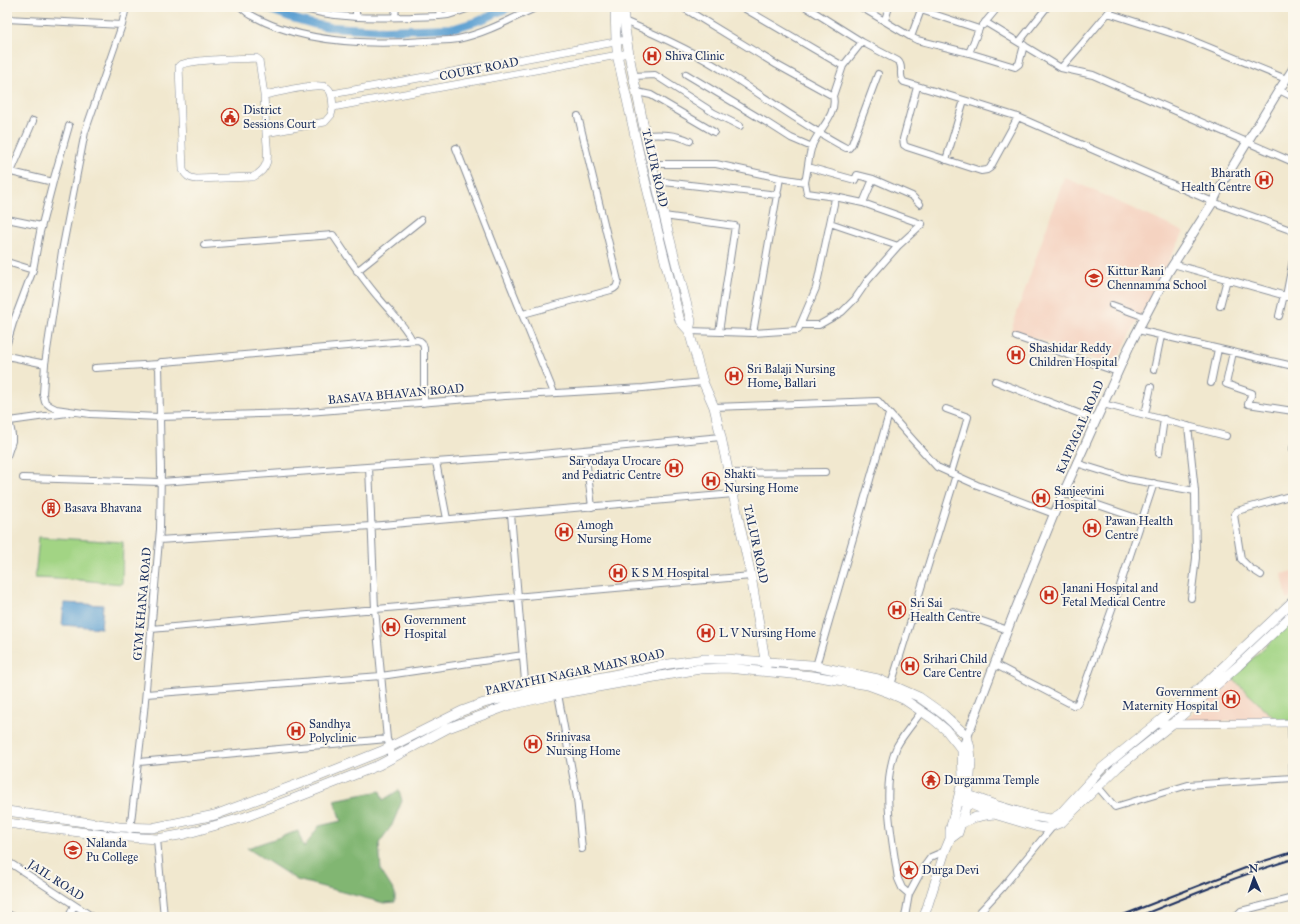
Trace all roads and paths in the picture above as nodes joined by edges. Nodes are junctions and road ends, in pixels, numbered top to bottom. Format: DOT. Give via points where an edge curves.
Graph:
graph roads {
  1 [pos="126,7"];
  2 [pos="241,7"];
  3 [pos="298,7"];
  4 [pos="356,7"];
  5 [pos="396,7"];
  6 [pos="440,7"];
  7 [pos="472,7"];
  8 [pos="537,7"];
  9 [pos="615,7"];
  10 [pos="623,7"];
  11 [pos="682,7"];
  12 [pos="742,7"];
  13 [pos="806,7"];
  14 [pos="862,7"];
  15 [pos="889,7"];
  16 [pos="998,7"];
  17 [pos="1047,7"];
  18 [pos="1113,7"];
  19 [pos="922,8"];
  20 [pos="313,10"];
  21 [pos="1108,13"];
  22 [pos="356,16"];
  23 [pos="439,16"];
  24 [pos="395,17"];
  25 [pos="7,19"];
  26 [pos="884,20"];
  27 [pos="624,21"];
  28 [pos="985,22"];
  29 [pos="122,25"];
  30 [pos="979,29"];
  31 [pos="911,37"];
  32 [pos="626,40"];
  33 [pos="616,42"];
  34 [pos="862,42"];
  35 [pos="1022,43"];
  36 [pos="629,53"];
  37 [pos="969,53"];
  38 [pos="617,55"];
  39 [pos="843,66"];
  40 [pos="1061,68"];
  41 [pos="1293,69"];
  42 [pos="686,74"];
  43 [pos="878,74"];
  44 [pos="634,76"];
  45 [pos="1286,79"];
  46 [pos="917,87"];
  47 [pos="1279,90"];
  48 [pos="637,92"];
  49 [pos="332,94"];
  50 [pos="264,95"];
  51 [pos="834,96"];
  52 [pos="1293,96"];
  53 [pos="964,100"];
  54 [pos="333,107"];
  55 [pos="578,116"];
  56 [pos="1018,117"];
  57 [pos="33,121"];
  58 [pos="69,126"];
  59 [pos="740,126"];
  60 [pos="714,132"];
  61 [pos="266,133"];
  62 [pos="819,133"];
  63 [pos="645,135"];
  64 [pos="690,141"];
  65 [pos="1248,142"];
  66 [pos="812,147"];
  67 [pos="456,148"];
  68 [pos="946,160"];
  69 [pos="1293,162"];
  70 [pos="651,164"];
  71 [pos="808,167"];
  72 [pos="9,172"];
  73 [pos="780,178"];
  74 [pos="873,179"];
  75 [pos="655,181"];
  76 [pos="53,182"];
  77 [pos="805,182"];
  78 [pos="778,195"];
  79 [pos="835,197"];
  80 [pos="1213,202"];
  81 [pos="863,203"];
  82 [pos="920,204"];
  83 [pos="664,216"];
  84 [pos="7,219"];
  85 [pos="421,220"];
  86 [pos="830,223"];
  87 [pos="41,226"];
  88 [pos="1293,230"];
  89 [pos="204,245"];
  90 [pos="898,246"];
  91 [pos="1293,260"];
  92 [pos="7,262"];
  93 [pos="1173,264"];
  94 [pos="32,270"];
  95 [pos="357,271"];
  96 [pos="1227,279"];
  97 [pos="1285,296"];
  98 [pos="1293,298"];
  99 [pos="1112,305"];
  100 [pos="1220,306"];
  101 [pos="523,314"];
  102 [pos="1279,316"];
  103 [pos="1145,317"];
  104 [pos="10,322"];
  105 [pos="800,325"];
  106 [pos="1138,330"];
  107 [pos="689,331"];
  108 [pos="719,332"];
  109 [pos="753,333"];
  110 [pos="1161,336"];
  111 [pos="1016,337"];
  112 [pos="412,340"];
  113 [pos="7,343"];
  114 [pos="1218,348"];
  115 [pos="1233,352"];
  116 [pos="7,356"];
  117 [pos="45,364"];
  118 [pos="159,364"];
  119 [pos="1293,366"];
  120 [pos="95,368"];
  121 [pos="1154,370"];
  122 [pos="1118,372"];
  123 [pos="995,381"];
  124 [pos="703,382"];
  125 [pos="1211,383"];
  126 [pos="1151,387"];
  127 [pos="554,393"];
  128 [pos="424,403"];
  129 [pos="1103,404"];
  130 [pos="714,407"];
  131 [pos="946,409"];
  132 [pos="7,410"];
  133 [pos="1293,411"];
  134 [pos="73,412"];
  135 [pos="889,414"];
  136 [pos="1145,414"];
  137 [pos="159,418"];
  138 [pos="1164,419"];
  139 [pos="1096,420"];
  140 [pos="10,421"];
  141 [pos="1188,426"];
  142 [pos="1226,436"];
  143 [pos="721,437"];
  144 [pos="585,450"];
  145 [pos="1159,454"];
  146 [pos="7,456"];
  147 [pos="436,462"];
  148 [pos="1076,463"];
  149 [pos="369,467"];
  150 [pos="825,472"];
  151 [pos="728,474"];
  152 [pos="953,474"];
  153 [pos="23,478"];
  154 [pos="161,482"];
  155 [pos="1154,483"];
  156 [pos="1195,491"];
  157 [pos="1063,493"];
  158 [pos="733,494"];
  159 [pos="1293,495"];
  160 [pos="592,507"];
  161 [pos="511,514"];
  162 [pos="1054,514"];
  163 [pos="447,519"];
  164 [pos="1142,520"];
  165 [pos="371,526"];
  166 [pos="158,540"];
  167 [pos="1261,575"];
  168 [pos="751,576"];
  169 [pos="518,597"];
  170 [pos="1191,598"];
  171 [pos="1293,602"];
  172 [pos="375,609"];
  173 [pos="953,610"];
  174 [pos="1293,614"];
  175 [pos="151,629"];
  176 [pos="1008,630"];
  177 [pos="522,655"];
  178 [pos="765,661"];
  179 [pos="994,664"];
  180 [pos="816,666"];
  181 [pos="766,672"];
  182 [pos="381,676"];
  183 [pos="891,684"];
  184 [pos="526,693"];
  185 [pos="146,694"];
  186 [pos="558,694"];
  187 [pos="922,711"];
  188 [pos="1292,723"];
  189 [pos="1156,724"];
  190 [pos="1172,724"];
  191 [pos="967,736"];
  192 [pos="389,743"];
  193 [pos="962,750"];
  194 [pos="390,759"];
  195 [pos="139,762"];
  196 [pos="1098,787"];
  197 [pos="963,797"];
  198 [pos="7,811"];
  199 [pos="994,814"];
  200 [pos="7,823"];
  201 [pos="961,824"];
  202 [pos="1053,826"];
  203 [pos="130,827"];
  204 [pos="130,837"];
  205 [pos="157,839"];
  206 [pos="950,840"];
  207 [pos="582,849"];
  208 [pos="945,851"];
  209 [pos="7,861"];
  210 [pos="909,894"];
  211 [pos="1293,898"];
  212 [pos="74,905"];
  213 [pos="7,914"];
  214 [pos="14,917"];
  215 [pos="69,917"];
  216 [pos="93,917"];
  217 [pos="164,917"];
  218 [pos="905,917"];
  219 [pos="924,917"];
  220 [pos="975,917"];
  221 [pos="1238,917"];
  1 -- 29 [label="street"];
  2 -- 8 [label="street" via="252,16 314,38 402,43 457,39 492,28"];
  3 -- 20 [label="street"];
  4 -- 22 [label="street"];
  5 -- 24 [label="street"];
  6 -- 23 [label="street"];
  7 -- 23 [label="street"];
  9 -- 33 [label="main road, TALUR ROAD"];
  10 -- 27 [label="main road, TALUR ROAD"];
  11 -- 51 [label="street" via="777,65"];
  12 -- 39 [label="street"];
  13 -- 34 [label="street"];
  14 -- 26 [label="street"];
  15 -- 26 [label="street"];
  16 -- 28 [label="street"];
  17 -- 35 [label="street"];
  18 -- 21 [label="street"];
  19 -- 30 [label="street"];
  19 -- 31 [label="street"];
  20 -- 22 [label="street" via="330,15"];
  21 -- 40 [label="street"];
  21 -- 45 [label="street" via="1186,38"];
  22 -- 24 [label="street"];
  23 -- 24 [label="street"];
  25 -- 29 [label="street"];
  26 -- 31 [label="street"];
  27 -- 32 [label="main road, TALUR ROAD"];
  27 -- 62 [label="street" via="667,40 729,74"];
  28 -- 30 [label="street"];
  28 -- 35 [label="street"];
  29 -- 117 [label="street" via="85,132 62,251"];
  30 -- 37 [label="street"];
  31 -- 37 [label="street"];
  32 -- 33 [label="street, COURT ROAD"];
  32 -- 36 [label="main road, TALUR ROAD"];
  33 -- 38 [label="main road, TALUR ROAD"];
  33 -- 49 [label="street, COURT ROAD"];
  34 -- 39 [label="street"];
  34 -- 46 [label="street" via="898,61 902,66 901,81"];
  35 -- 37 [label="street" via="1019,64 1015,67"];
  35 -- 40 [label="street"];
  36 -- 38 [label="street, COURT ROAD"];
  36 -- 44 [label="main road, TALUR ROAD"];
  38 -- 54 [label="street, COURT ROAD"];
  38 -- 107 [label="main road, TALUR ROAD" via="680,321"];
  39 -- 51 [label="street"];
  40 -- 65 [label="street" via="1093,75"];
  41 -- 45 [label="main road, KAPPAGAL ROAD"];
  42 -- 66 [label="street" via="791,138"];
  43 -- 62 [label="street" via="851,147 846,148"];
  44 -- 48 [label="main road, TALUR ROAD"];
  44 -- 59 [label="street" via="655,75 714,113"];
  45 -- 47 [label="main road, KAPPAGAL ROAD"];
  46 -- 53 [label="street"];
  46 -- 68 [label="street" via="903,139 904,145"];
  47 -- 52 [label="street"];
  47 -- 65 [label="main road, KAPPAGAL ROAD"];
  48 -- 60 [label="street" via="650,95"];
  48 -- 63 [label="main road, TALUR ROAD"];
  49 -- 50 [label="street" via="327,87 312,86"];
  49 -- 54 [label="street"];
  50 -- 61 [label="street"];
  50 -- 61 [label="street" via="259,60 256,58 182,63 179,66 183,170 187,176 196,179 253,177 263,171 266,163"];
  51 -- 62 [label="street" via="835,103"];
  53 -- 56 [label="street"];
  53 -- 68 [label="street"];
  54 -- 61 [label="street" via="325,122"];
  55 -- 101 [label="street" via="617,285 611,290"];
  56 -- 68 [label="street" via="988,170 981,171"];
  56 -- 80 [label="street"];
  57 -- 72 [label="street"];
  58 -- 76 [label="street"];
  62 -- 66 [label="street"];
  63 -- 64 [label="street" via="666,134"];
  63 -- 70 [label="main road, TALUR ROAD"];
  65 -- 69 [label="street"];
  65 -- 80 [label="main road, KAPPAGAL ROAD"];
  66 -- 71 [label="street"];
  67 -- 101 [label="street"];
  70 -- 73 [label="street" via="716,164"];
  70 -- 75 [label="main road, TALUR ROAD"];
  71 -- 74 [label="street" via="855,180 857,175"];
  71 -- 77 [label="street"];
  72 -- 76 [label="street"];
  73 -- 77 [label="street"];
  73 -- 78 [label="street"];
  74 -- 81 [label="street"];
  74 -- 82 [label="street" via="912,196"];
  75 -- 78 [label="street"];
  75 -- 83 [label="main road, TALUR ROAD"];
  76 -- 87 [label="street"];
  77 -- 79 [label="street" via="807,193"];
  78 -- 109 [label="street"];
  79 -- 81 [label="street"];
  79 -- 86 [label="street"];
  80 -- 88 [label="street"];
  80 -- 93 [label="main road, KAPPAGAL ROAD"];
  81 -- 90 [label="street" via="922,224"];
  83 -- 107 [label="main road, TALUR ROAD" via="691,321"];
  83 -- 108 [label="street" via="735,226"];
  84 -- 87 [label="street"];
  85 -- 95 [label="street"];
  86 -- 90 [label="street"];
  86 -- 105 [label="street" via="816,288"];
  87 -- 94 [label="street"];
  89 -- 95 [label="street" via="333,235"];
  90 -- 105 [label="street" via="842,312 819,325"];
  91 -- 97 [label="street"];
  92 -- 94 [label="street"];
  93 -- 96 [label="street"];
  93 -- 103 [label="main road, KAPPAGAL ROAD"];
  94 -- 104 [label="street"];
  95 -- 112 [label="street" via="407,330"];
  96 -- 97 [label="street"];
  96 -- 100 [label="street"];
  97 -- 98 [label="street"];
  97 -- 102 [label="street"];
  99 -- 103 [label="street"];
  101 -- 127 [label="street"];
  103 -- 106 [label="main road, KAPPAGAL ROAD"];
  104 -- 113 [label="street"];
  105 -- 109 [label="street" via="798,330"];
  106 -- 110 [label="street"];
  106 -- 122 [label="main road, KAPPAGAL ROAD"];
  107 -- 108 [label="street"];
  107 -- 124 [label="main road, TALUR ROAD"];
  108 -- 109 [label="street"];
  110 -- 114 [label="street"];
  110 -- 121 [label="street"];
  111 -- 122 [label="street"];
  112 -- 118 [label="street"];
  112 -- 128 [label="street" via="421,341 423,344"];
  114 -- 115 [label="street"];
  114 -- 125 [label="street"];
  115 -- 119 [label="street"];
  115 -- 133 [label="street" via="1226,384 1252,393 1248,404"];
  116 -- 117 [label="street"];
  117 -- 134 [label="street" via="45,402 56,409"];
  118 -- 120 [label="street"];
  118 -- 137 [label="street, GYM KHANA ROAD"];
  122 -- 129 [label="main road, KAPPAGAL ROAD"];
  123 -- 139 [label="street"];
  124 -- 127 [label="street, BASAVA BHAVAN ROAD"];
  124 -- 130 [label="main road, TALUR ROAD"];
  126 -- 136 [label="street"];
  127 -- 128 [label="street, BASAVA BHAVAN ROAD"];
  128 -- 137 [label="street, BASAVA BHAVAN ROAD" via="296,413"];
  129 -- 136 [label="street"];
  129 -- 139 [label="main road, KAPPAGAL ROAD"];
  130 -- 135 [label="street" via="878,401"];
  130 -- 143 [label="main road, TALUR ROAD"];
  131 -- 152 [label="street" via="968,417"];
  132 -- 140 [label="street"];
  134 -- 137 [label="street, BASAVA BHAVAN ROAD"];
  134 -- 140 [label="street"];
  135 -- 152 [label="street" via="937,468"];
  135 -- 180 [label="street"];
  136 -- 138 [label="street"];
  137 -- 154 [label="street, GYM KHANA ROAD"];
  138 -- 141 [label="street"];
  138 -- 145 [label="street"];
  139 -- 148 [label="main road, KAPPAGAL ROAD"];
  140 -- 146 [label="street" via="12,441"];
  141 -- 142 [label="street"];
  141 -- 156 [label="street"];
  143 -- 144 [label="street"];
  143 -- 151 [label="main road, TALUR ROAD"];
  144 -- 147 [label="street"];
  144 -- 160 [label="street"];
  147 -- 149 [label="street"];
  147 -- 163 [label="street"];
  148 -- 155 [label="street" via="1128,479"];
  148 -- 157 [label="main road, KAPPAGAL ROAD"];
  149 -- 154 [label="street"];
  149 -- 165 [label="street"];
  150 -- 151 [label="street"];
  151 -- 158 [label="main road, TALUR ROAD"];
  152 -- 162 [label="street"];
  152 -- 183 [label="street"];
  153 -- 154 [label="street"];
  154 -- 166 [label="street, GYM KHANA ROAD"];
  155 -- 156 [label="street"];
  155 -- 164 [label="street"];
  156 -- 170 [label="street" via="1196,558"];
  157 -- 162 [label="main road, KAPPAGAL ROAD"];
  157 -- 164 [label="street"];
  158 -- 160 [label="street"];
  158 -- 168 [label="main road, TALUR ROAD"];
  159 -- 167 [label="street" via="1237,511 1234,515 1241,559"];
  160 -- 161 [label="street"];
  161 -- 163 [label="street"];
  161 -- 169 [label="street"];
  162 -- 176 [label="main road, KAPPAGAL ROAD"];
  163 -- 165 [label="street"];
  164 -- 179 [label="street" via="1077,704 1073,705"];
  165 -- 166 [label="street"];
  165 -- 172 [label="street"];
  166 -- 175 [label="street, GYM KHANA ROAD"];
  168 -- 169 [label="street"];
  168 -- 178 [label="main road, TALUR ROAD"];
  169 -- 172 [label="street"];
  169 -- 177 [label="street"];
  171 -- 189 [label="main road" via="1207,682"];
  172 -- 175 [label="street"];
  172 -- 182 [label="street"];
  173 -- 176 [label="street"];
  174 -- 190 [label="main road"];
  175 -- 185 [label="street, GYM KHANA ROAD"];
  176 -- 179 [label="main road, KAPPAGAL ROAD"];
  177 -- 182 [label="street"];
  177 -- 184 [label="street"];
  178 -- 180 [label="main road, PARVATHI NAGAR MAIN ROAD"];
  178 -- 181 [label="main road, TALUR ROAD"];
  178 -- 184 [label="main road, PARVATHI NAGAR MAIN ROAD" via="704,659"];
  179 -- 191 [label="main road, KAPPAGAL ROAD"];
  180 -- 183 [label="main road, PARVATHI NAGAR MAIN ROAD"];
  181 -- 186 [label="main road, PARVATHI NAGAR MAIN ROAD" via="727,668 700,669"];
  181 -- 187 [label="main road, PARVATHI NAGAR MAIN ROAD" via="868,685 905,700"];
  182 -- 185 [label="street"];
  182 -- 192 [label="street"];
  183 -- 191 [label="main road, PARVATHI NAGAR MAIN ROAD" via="919,696"];
  184 -- 192 [label="main road, PARVATHI NAGAR MAIN ROAD" via="462,711"];
  185 -- 195 [label="street, GYM KHANA ROAD"];
  186 -- 194 [label="main road, PARVATHI NAGAR MAIN ROAD" via="486,713 448,728"];
  186 -- 207 [label="street" via="577,798"];
  187 -- 193 [label="main road, PARVATHI NAGAR MAIN ROAD" via="946,730"];
  187 -- 210 [label="street" via="898,745 890,770 889,814 898,879 902,888"];
  188 -- 190 [label="street"];
  188 -- 196 [label="street" via="1293,778 1188,785 1115,807"];
  189 -- 190 [label="street"];
  189 -- 197 [label="main road" via="1102,768 1060,814 1053,818 1032,816"];
  190 -- 196 [label="main road" via="1118,767"];
  191 -- 193 [label="main road, KAPPAGAL ROAD"];
  191 -- 197 [label="main road" via="971,760"];
  192 -- 194 [label="street"];
  192 -- 195 [label="street"];
  192 -- 203 [label="main road, PARVATHI NAGAR MAIN ROAD" via="317,777 215,815 152,828"];
  193 -- 197 [label="main road"];
  194 -- 205 [label="main road, PARVATHI NAGAR MAIN ROAD" via="245,817"];
  195 -- 203 [label="street, GYM KHANA ROAD"];
  196 -- 202 [label="main road" via="1062,822"];
  197 -- 199 [label="main road"];
  197 -- 201 [label="main road"];
  197 -- 206 [label="main road" via="950,830"];
  198 -- 203 [label="main road, PARVATHI NAGAR MAIN ROAD"];
  199 -- 201 [label="main road" via="977,816"];
  199 -- 202 [label="main road" via="1038,827"];
  200 -- 204 [label="main road, PARVATHI NAGAR MAIN ROAD"];
  201 -- 206 [label="main road" via="958,833"];
  202 -- 220 [label="street"];
  203 -- 204 [label="street, GYM KHANA ROAD"];
  204 -- 205 [label="main road, PARVATHI NAGAR MAIN ROAD"];
  205 -- 217 [label="street"];
  206 -- 208 [label="main road"];
  208 -- 210 [label="street" via="928,861"];
  208 -- 219 [label="main road"];
  209 -- 212 [label="street, JAIL ROAD"];
  210 -- 218 [label="street"];
  211 -- 221 [label="street" via="1241,911"];
  212 -- 215 [label="street"];
  212 -- 216 [label="street, JAIL ROAD"];
  213 -- 214 [label="street"];
}
